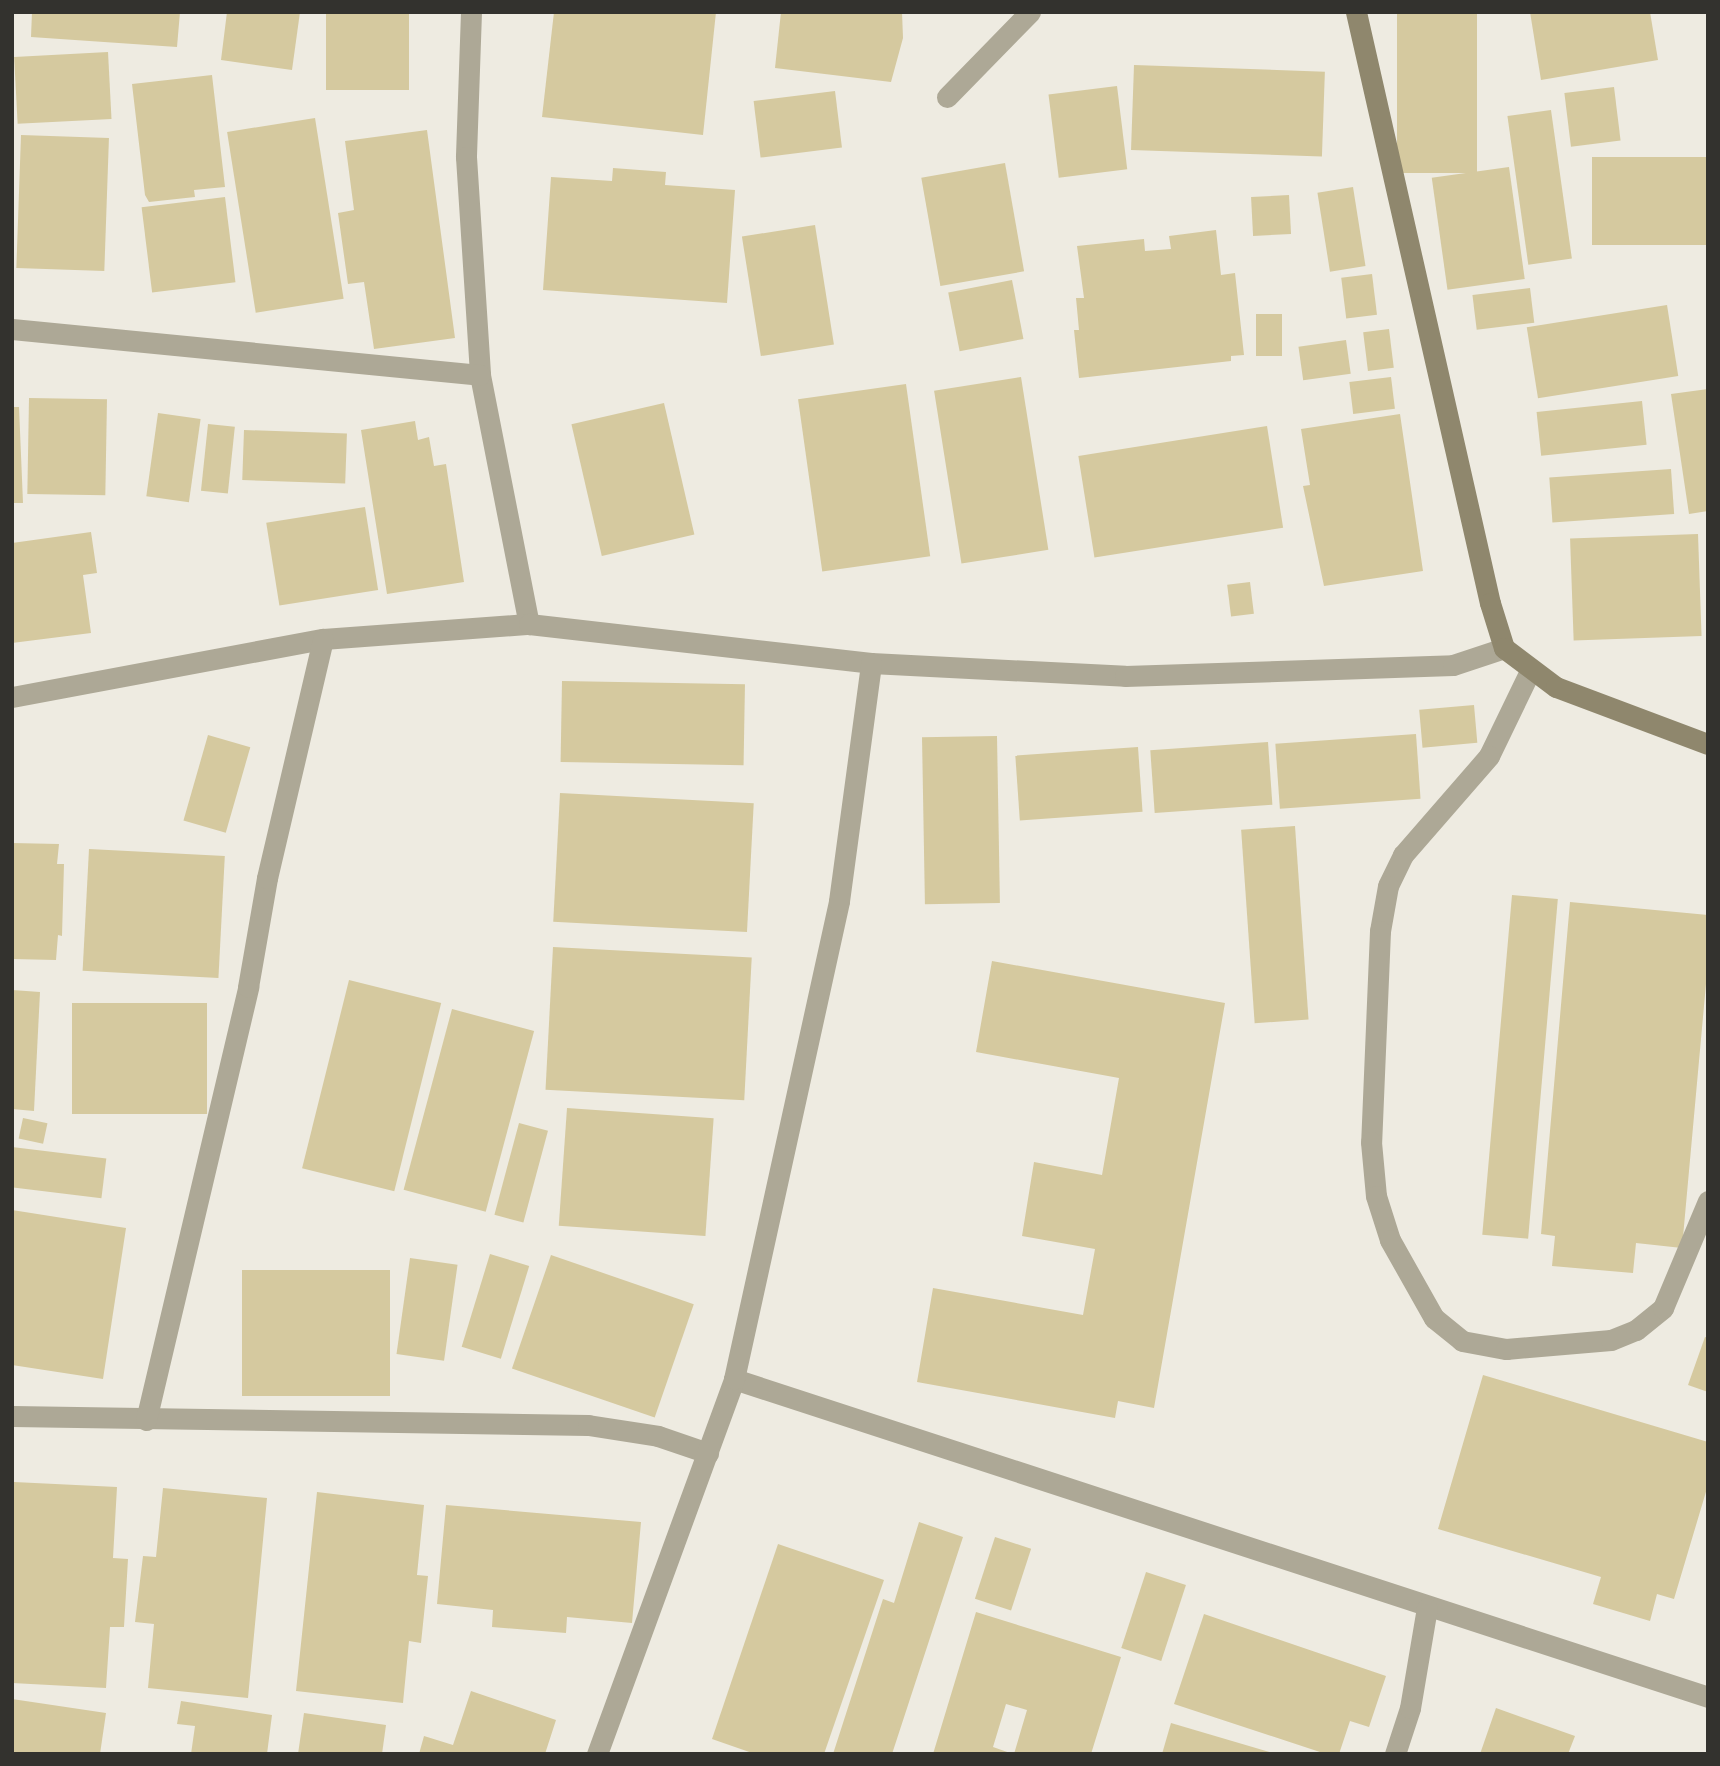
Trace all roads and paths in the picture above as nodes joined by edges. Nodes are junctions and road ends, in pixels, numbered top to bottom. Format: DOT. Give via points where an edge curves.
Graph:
graph roads {
  1 [pos="471,12"];
  2 [pos="1030,12"];
  3 [pos="1356,12"];
  4 [pos="947,97"];
  5 [pos="12,328"];
  6 [pos="480,376"];
  7 [pos="529,624"];
  8 [pos="323,639"];
  9 [pos="1504,649"];
  10 [pos="871,663"];
  11 [pos="1530,671"];
  12 [pos="12,697"];
  13 [pos="1708,744"];
  14 [pos="1708,1201"];
  15 [pos="734,1379"];
  16 [pos="12,1416"];
  17 [pos="146,1420"];
  18 [pos="709,1452"];
  19 [pos="1427,1608"];
  20 [pos="1708,1697"];
  21 [pos="597,1754"];
  22 [pos="1395,1754"];
  1 -- 6 [label="street" via="466,157"];
  2 -- 4 [label="street"];
  3 -- 9 [label="main road" via="1486,589"];
  5 -- 6 [label="street"];
  6 -- 7 [label="street"];
  7 -- 8 [label="street"];
  7 -- 10 [label="street"];
  8 -- 12 [label="street"];
  8 -- 17 [label="street" via="267,878 248,987"];
  9 -- 10 [label="street" via="1453,665 1125,676"];
  9 -- 11 [label="main road"];
  10 -- 15 [label="street" via="839,901"];
  11 -- 13 [label="main road" via="1556,687"];
  11 -- 14 [label="street" via="1489,756 1403,855 1388,886 1380,931 1371,1142 1376,1196 1390,1240 1434,1318 1462,1341 1506,1349 1611,1340 1636,1330 1663,1308"];
  15 -- 18 [label="street"];
  15 -- 19 [label="street"];
  16 -- 17 [label="street"];
  17 -- 18 [label="street" via="588,1425 658,1436"];
  18 -- 21 [label="street"];
  19 -- 20 [label="street"];
  19 -- 22 [label="street" via="1410,1708"];
}
